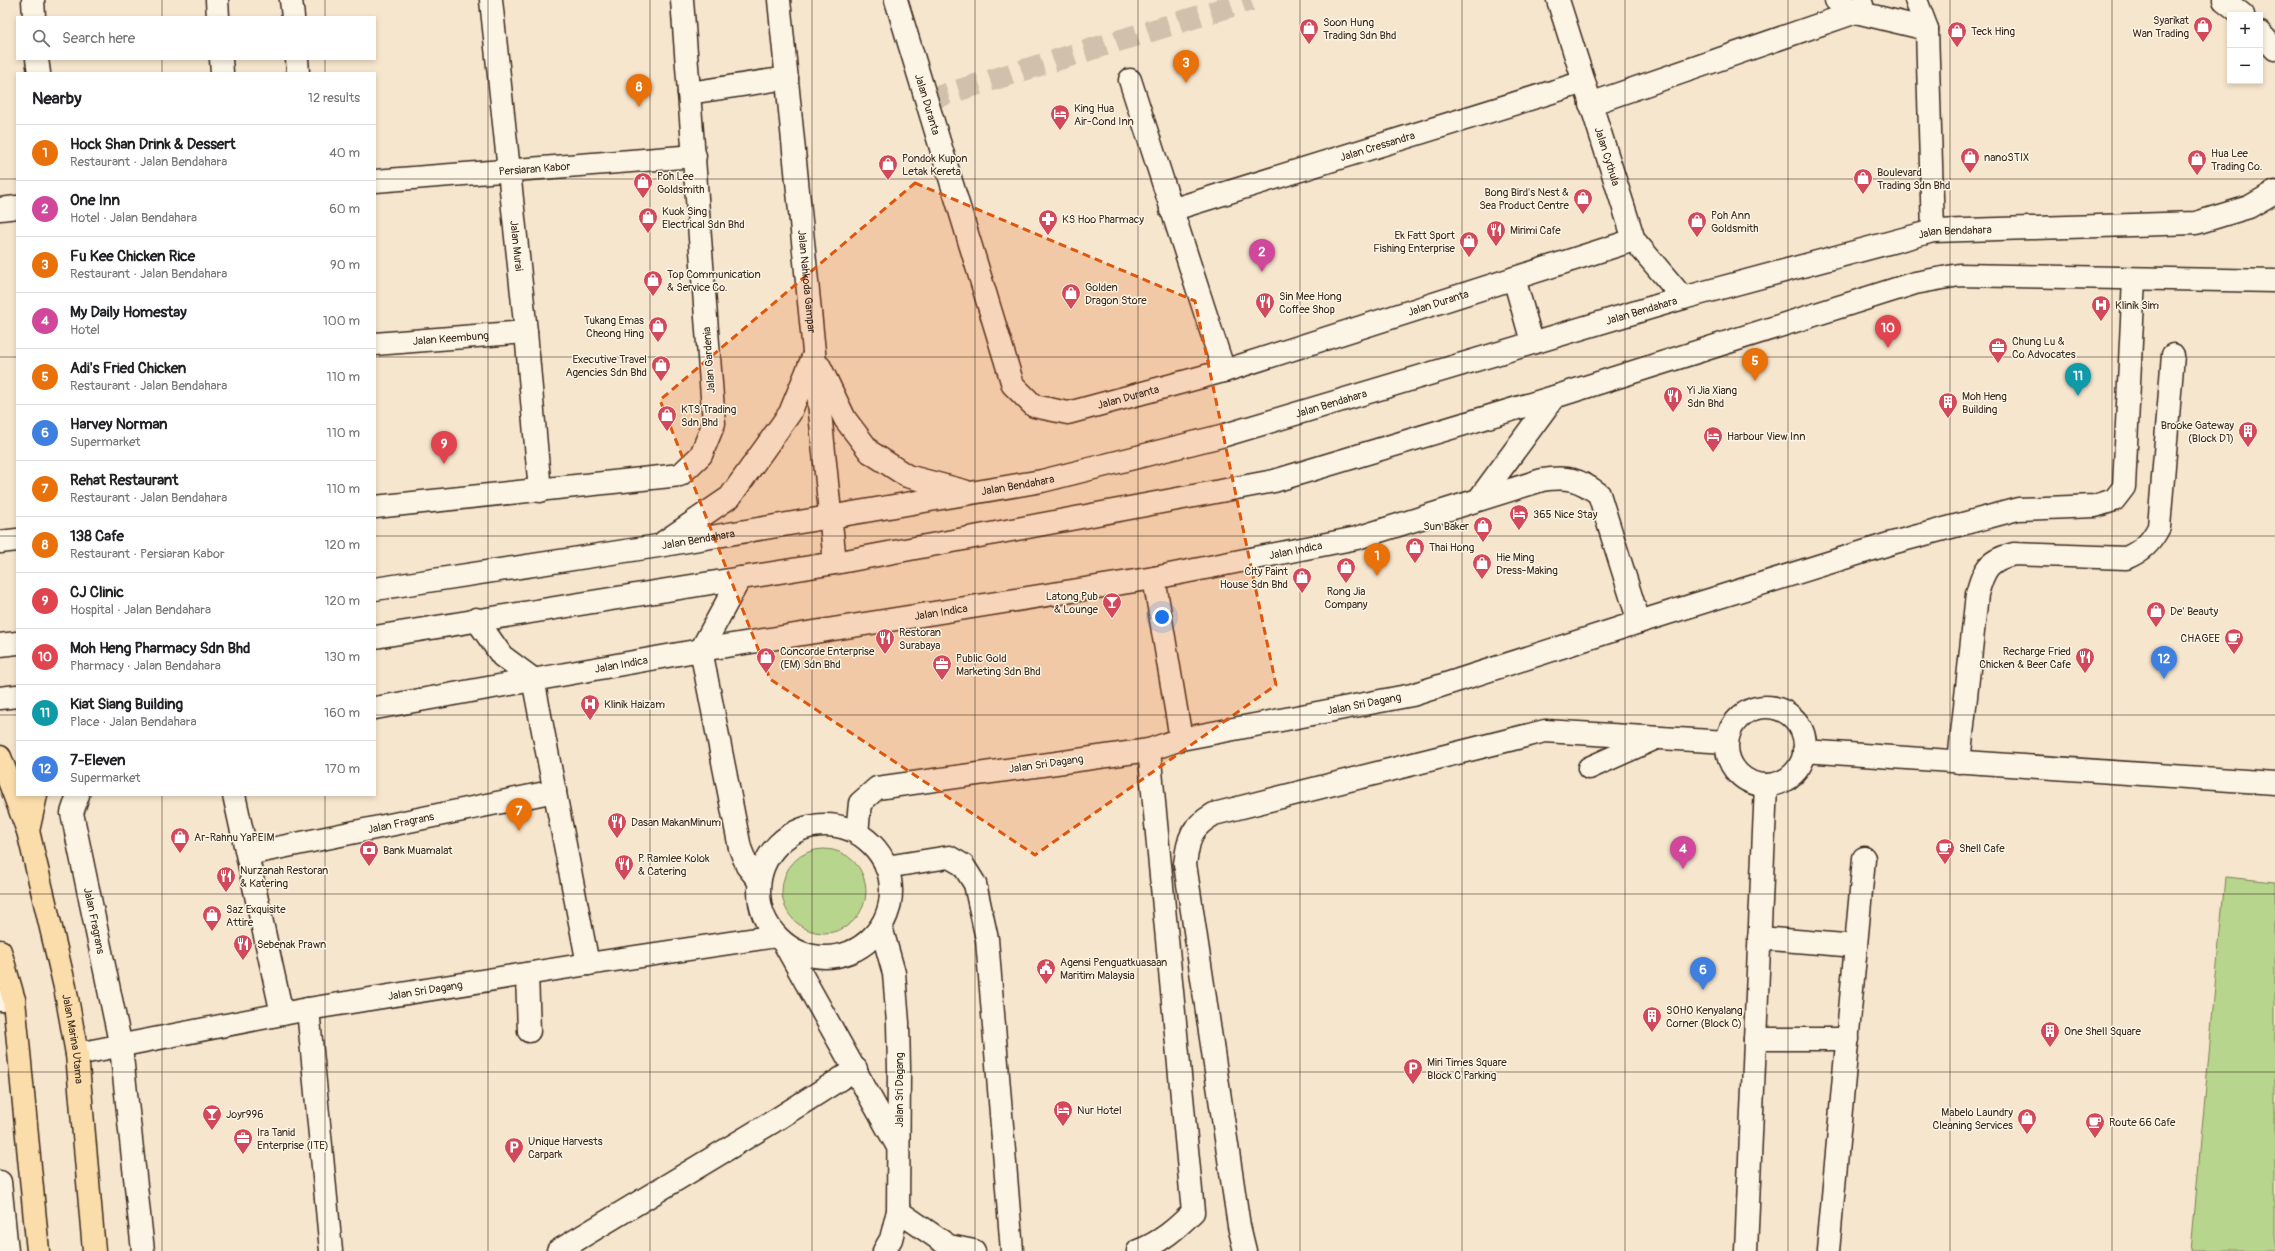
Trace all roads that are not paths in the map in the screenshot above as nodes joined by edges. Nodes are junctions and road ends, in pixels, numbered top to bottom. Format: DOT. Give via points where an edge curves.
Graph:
graph roads {
  1 [pos="33,0"];
  2 [pos="217,0"];
  3 [pos="292,0"];
  4 [pos="492,0"];
  5 [pos="682,0"];
  6 [pos="779,0"];
  7 [pos="896,0"];
  8 [pos="1558,0"];
  9 [pos="1836,0"];
  10 [pos="1916,0"];
  11 [pos="2224,0"];
  12 [pos="1861,6"];
  13 [pos="2239,12"];
  14 [pos="34,16"];
  15 [pos="218,16"];
  16 [pos="293,16"];
  17 [pos="1927,29"];
  18 [pos="2263,36"];
  19 [pos="2275,49"];
  20 [pos="38,60"];
  21 [pos="221,60"];
  22 [pos="297,60"];
  23 [pos="39,72"];
  24 [pos="222,72"];
  25 [pos="298,72"];
  26 [pos="787,78"];
  27 [pos="1130,80"];
  28 [pos="1584,82"];
  29 [pos="689,93"];
  30 [pos="1590,104"];
  31 [pos="694,156"];
  32 [pos="510,172"];
  33 [pos="376,181"];
  34 [pos="2275,192"];
  35 [pos="16,207"];
  36 [pos="0,209"];
  37 [pos="1171,210"];
  38 [pos="1933,231"];
  39 [pos="1634,240"];
  40 [pos="1514,278"];
  41 [pos="2134,278"];
  42 [pos="2275,281"];
  43 [pos="1683,298"];
  44 [pos="526,332"];
  45 [pos="1532,342"];
  46 [pos="376,344"];
  47 [pos="814,355"];
  48 [pos="2174,355"];
  49 [pos="1224,371"];
  50 [pos="1554,397"];
  51 [pos="540,491"];
  52 [pos="971,493"];
  53 [pos="1479,499"];
  54 [pos="376,507"];
  55 [pos="829,516"];
  56 [pos="16,540"];
  57 [pos="0,542"];
  58 [pos="658,546"];
  59 [pos="835,563"];
  60 [pos="740,578"];
  61 [pos="1154,578"];
  62 [pos="376,589"];
  63 [pos="476,619"];
  64 [pos="1639,622"];
  65 [pos="376,637"];
  66 [pos="16,642"];
  67 [pos="0,645"];
  68 [pos="701,650"];
  69 [pos="533,679"];
  70 [pos="16,696"];
  71 [pos="0,698"];
  72 [pos="376,708"];
  73 [pos="1659,737"];
  74 [pos="1182,739"];
  75 [pos="1727,742"];
  76 [pos="1149,750"];
  77 [pos="1804,751"];
  78 [pos="0,757"];
  79 [pos="1959,762"];
  80 [pos="1589,768"];
  81 [pos="2275,783"];
  82 [pos="1766,785"];
  83 [pos="555,791"];
  84 [pos="36,796"];
  85 [pos="78,796"];
  86 [pos="234,796"];
  87 [pos="28,831"];
  88 [pos="857,833"];
  89 [pos="248,854"];
  90 [pos="1864,858"];
  91 [pos="886,867"];
  92 [pos="759,881"];
  93 [pos="881,927"];
  94 [pos="1759,938"];
  95 [pos="780,941"];
  96 [pos="1856,946"];
  97 [pos="0,951"];
  98 [pos="588,964"];
  99 [pos="528,974"];
  100 [pos="7,1000"];
  101 [pos="308,1009"];
  102 [pos="282,1014"];
  103 [pos="529,1031"];
  104 [pos="1754,1039"];
  105 [pos="1848,1039"];
  106 [pos="121,1047"];
  107 [pos="77,1054"];
  108 [pos="856,1069"];
  109 [pos="900,1150"];
  110 [pos="0,1182"];
  111 [pos="898,1211"];
  112 [pos="7,1251"];
  113 [pos="38,1251"];
  114 [pos="94,1251"];
  115 [pos="143,1251"];
  116 [pos="330,1251"];
  117 [pos="558,1251"];
  118 [pos="884,1251"];
  119 [pos="974,1251"];
  120 [pos="1012,1251"];
  121 [pos="1138,1251"];
  122 [pos="1246,1251"];
  123 [pos="1746,1251"];
  124 [pos="1828,1251"];
  1 -- 14 [label="street"];
  2 -- 15 [label="street"];
  3 -- 16 [label="street"];
  4 -- 32 [label="street, Jalan Murai"];
  5 -- 29 [label="street, Jalan Gardenia"];
  6 -- 26 [label="street, Jalan Nahkoda Gampar"];
  7 -- 49 [label="street, Jalan Duranta" via="1013,385 1034,406 1068,413"];
  8 -- 28 [label="street, Jalan Cythula"];
  9 -- 12 [label="street"];
  10 -- 17 [label="street"];
  11 -- 13 [label="street"];
  12 -- 17 [label="street"];
  12 -- 30 [label="street"];
  17 -- 38 [label="street"];
  18 -- 19 [label="street"];
  20 -- 23 [label="street"];
  21 -- 24 [label="street"];
  22 -- 25 [label="street"];
  26 -- 29 [label="street"];
  26 -- 47 [label="street, Jalan Nahkoda Gampar"];
  27 -- 37 [label="street"];
  28 -- 30 [label="street, Jalan Cythula"];
  28 -- 37 [label="street, Jalan Cressandra"];
  29 -- 31 [label="street, Jalan Gardenia"];
  30 -- 39 [label="street, Jalan Cythula"];
  31 -- 32 [label="street, Persiaran Kabor"];
  31 -- 51 [label="street, Jalan Gardenia" via="714,423 701,455 680,475"];
  32 -- 33 [label="street, Persiaran Kabor"];
  32 -- 44 [label="street, Jalan Murai"];
  34 -- 38 [label="street, Jalan Bendahara" via="2249,207 2196,223"];
  35 -- 36 [label="street"];
  37 -- 49 [label="street"];
  38 -- 43 [label="street, Jalan Bendahara"];
  39 -- 40 [label="street, Jalan Duranta"];
  39 -- 43 [label="street, Jalan Cythula"];
  40 -- 45 [label="street"];
  40 -- 49 [label="street, Jalan Duranta"];
  41 -- 42 [label="street"];
  41 -- 50 [label="street" via="1959,275 1915,283"];
  41 -- 64 [label="street, Jalan Sri Dagang" via="2124,487 2114,500 2095,506 2018,509 1892,543"];
  43 -- 45 [label="street, Jalan Bendahara"];
  44 -- 46 [label="street, Jalan Keembung"];
  44 -- 51 [label="street, Jalan Murai"];
  45 -- 52 [label="street, Jalan Bendahara" via="1225,435 1042,481"];
  47 -- 52 [label="street" via="845,419 870,452 907,476"];
  47 -- 55 [label="street, Jalan Nahkoda Gampar"];
  47 -- 58 [label="street" via="790,413 730,497"];
  48 -- 79 [label="street" via="2159,527 2153,539 2141,552 2126,558 2014,554 1999,557 1988,565 1977,594"];
  50 -- 53 [label="street"];
  50 -- 59 [label="street" via="1274,481"];
  51 -- 54 [label="street, Jalan Gardenia"];
  52 -- 55 [label="street, Jalan Bendahara"];
  53 -- 61 [label="street, Jalan Indica" via="1357,538"];
  53 -- 64 [label="street" via="1542,480 1562,477 1584,484 1599,494"];
  55 -- 58 [label="street, Jalan Bendahara"];
  55 -- 59 [label="street, Jalan Nahkoda Gampar"];
  56 -- 57 [label="street"];
  58 -- 62 [label="street, Jalan Bendahara"];
  59 -- 60 [label="street"];
  60 -- 63 [label="street"];
  60 -- 68 [label="street"];
  61 -- 68 [label="street, Jalan Indica"];
  61 -- 74 [label="street"];
  63 -- 65 [label="street"];
  63 -- 69 [label="street" via="502,656"];
  64 -- 74 [label="street, Jalan Sri Dagang" via="1412,694"];
  66 -- 67 [label="street"];
  68 -- 69 [label="street, Jalan Indica"];
  68 -- 92 [label="street" via="740,848 746,866"];
  69 -- 72 [label="street, Jalan Indica"];
  69 -- 83 [label="street"];
  70 -- 71 [label="street"];
  73 -- 75 [label="street"];
  73 -- 80 [label="street"];
  73 -- 122 [label="street" via="1545,730 1214,814 1198,823 1188,841 1185,864 1239,1226"];
  74 -- 76 [label="street, Jalan Sri Dagang"];
  75 -- 77 [label="street" via="1730,730 1737,719 1747,711 1772,707 1785,711 1795,720 1801,730"];
  75 -- 82 [label="street" via="1728,756 1742,777 1753,783"];
  76 -- 88 [label="street, Jalan Sri Dagang" via="877,788 860,804"];
  76 -- 121 [label="street" via="1193,1212 1174,1232"];
  77 -- 79 [label="street"];
  77 -- 82 [label="street" via="1796,771 1777,784"];
  78 -- 87 [label="main road, Jalan Marina Utama"];
  79 -- 81 [label="street"];
  82 -- 94 [label="street"];
  83 -- 89 [label="street, Jalan Fragrans"];
  83 -- 98 [label="street"];
  84 -- 87 [label="main road"];
  85 -- 106 [label="street, Jalan Fragrans" via="72,813"];
  86 -- 89 [label="street"];
  87 -- 107 [label="main road, Jalan Marina Utama"];
  88 -- 91 [label="street" via="875,847"];
  88 -- 92 [label="street" via="837,825 815,825 796,831 778,844 765,861"];
  89 -- 102 [label="street"];
  90 -- 96 [label="street"];
  91 -- 93 [label="street" via="892,887 890,908"];
  91 -- 120 [label="street" via="949,857 963,866 975,884 987,939"];
  92 -- 95 [label="street" via="759,901 765,920"];
  93 -- 95 [label="street" via="869,942 854,952 836,957 819,958 801,953"];
  93 -- 109 [label="street, Jalan Sri Dagang" via="894,973 898,1023"];
  94 -- 96 [label="street"];
  94 -- 104 [label="street"];
  95 -- 98 [label="street, Jalan Sri Dagang"];
  95 -- 108 [label="street"];
  96 -- 105 [label="street"];
  97 -- 100 [label="main road"];
  98 -- 99 [label="street, Jalan Sri Dagang"];
  99 -- 101 [label="street, Jalan Sri Dagang"];
  99 -- 103 [label="street"];
  100 -- 113 [label="main road"];
  101 -- 102 [label="street, Jalan Sri Dagang"];
  101 -- 116 [label="street"];
  102 -- 106 [label="street, Jalan Sri Dagang"];
  104 -- 105 [label="street"];
  104 -- 123 [label="street"];
  105 -- 124 [label="street"];
  106 -- 107 [label="street, Jalan Sri Dagang"];
  106 -- 115 [label="street, Jalan Fragrans"];
  107 -- 114 [label="main road, Jalan Marina Utama"];
  108 -- 109 [label="street"];
  108 -- 117 [label="street"];
  109 -- 111 [label="street, Jalan Sri Dagang"];
  110 -- 112 [label="street"];
  111 -- 118 [label="street, Jalan Sri Dagang" via="891,1239"];
  111 -- 119 [label="street" via="949,1246"];
}
